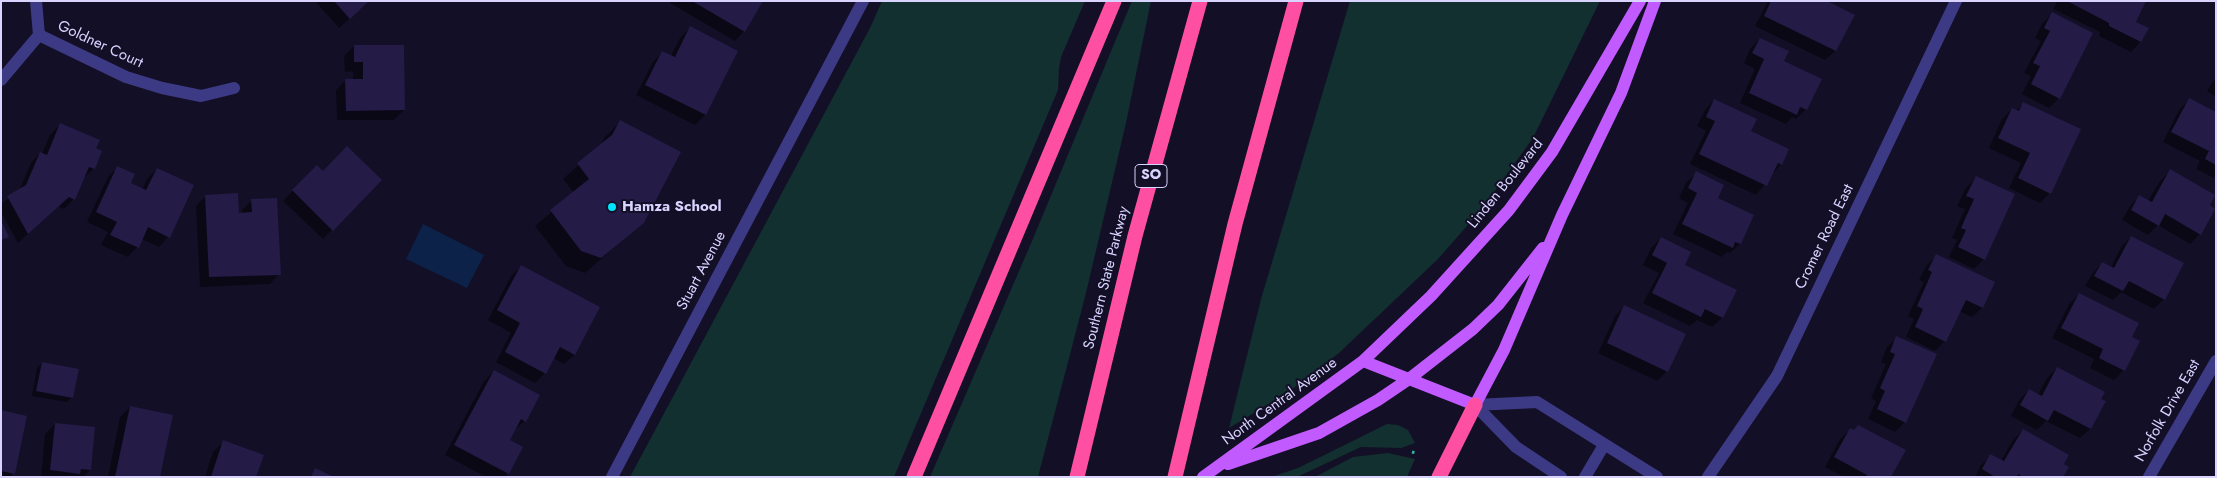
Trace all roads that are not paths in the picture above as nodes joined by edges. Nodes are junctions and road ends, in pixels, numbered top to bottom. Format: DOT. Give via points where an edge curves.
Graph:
graph roads {
  1 [pos="36,1"];
  2 [pos="863,1"];
  3 [pos="1114,1"];
  4 [pos="1200,1"];
  5 [pos="1296,1"];
  6 [pos="1640,1"];
  7 [pos="1655,1"];
  8 [pos="1956,1"];
  9 [pos="39,35"];
  10 [pos="1,80"];
  11 [pos="234,88"];
  12 [pos="1562,215"];
  13 [pos="1362,361"];
  14 [pos="2216,361"];
  15 [pos="1410,379"];
  16 [pos="1475,405"];
  17 [pos="1604,444"];
  18 [pos="1216,468"];
  19 [pos="612,477"];
  20 [pos="914,477"];
  21 [pos="1077,477"];
  22 [pos="1175,477"];
  23 [pos="1203,477"];
  24 [pos="1439,477"];
  25 [pos="1562,477"];
  26 [pos="1585,477"];
  27 [pos="1657,477"];
  28 [pos="1708,477"];
  29 [pos="2149,477"];
  1 -- 9 [label="street"];
  2 -- 19 [label="street, Stuart Avenue"];
  3 -- 20 [label="highway"];
  4 -- 21 [label="highway, Southern State Parkway / SO" via="1106,352"];
  5 -- 22 [label="highway" via="1203,351"];
  6 -- 13 [label="main road, Linden Boulevard" via="1573,121 1520,196 1431,296"];
  7 -- 12 [label="main road" via="1621,93"];
  8 -- 28 [label="street, Cromer Road East" via="1777,376"];
  9 -- 10 [label="street"];
  9 -- 11 [label="street, Goldner Court" via="126,77 162,88 201,96"];
  12 -- 15 [label="main road" via="1546,243 1498,305"];
  12 -- 16 [label="main road" via="1504,350"];
  13 -- 15 [label="main road"];
  13 -- 18 [label="main road, North Central Avenue"];
  14 -- 29 [label="street, Norfolk Drive East"];
  15 -- 16 [label="main road"];
  15 -- 18 [label="main road, North Central Avenue" via="1318,433"];
  16 -- 17 [label="street" via="1537,402"];
  16 -- 24 [label="highway"];
  16 -- 25 [label="street" via="1516,447"];
  17 -- 26 [label="street"];
  17 -- 27 [label="street"];
  18 -- 23 [label="main road, North Central Avenue"];
}
